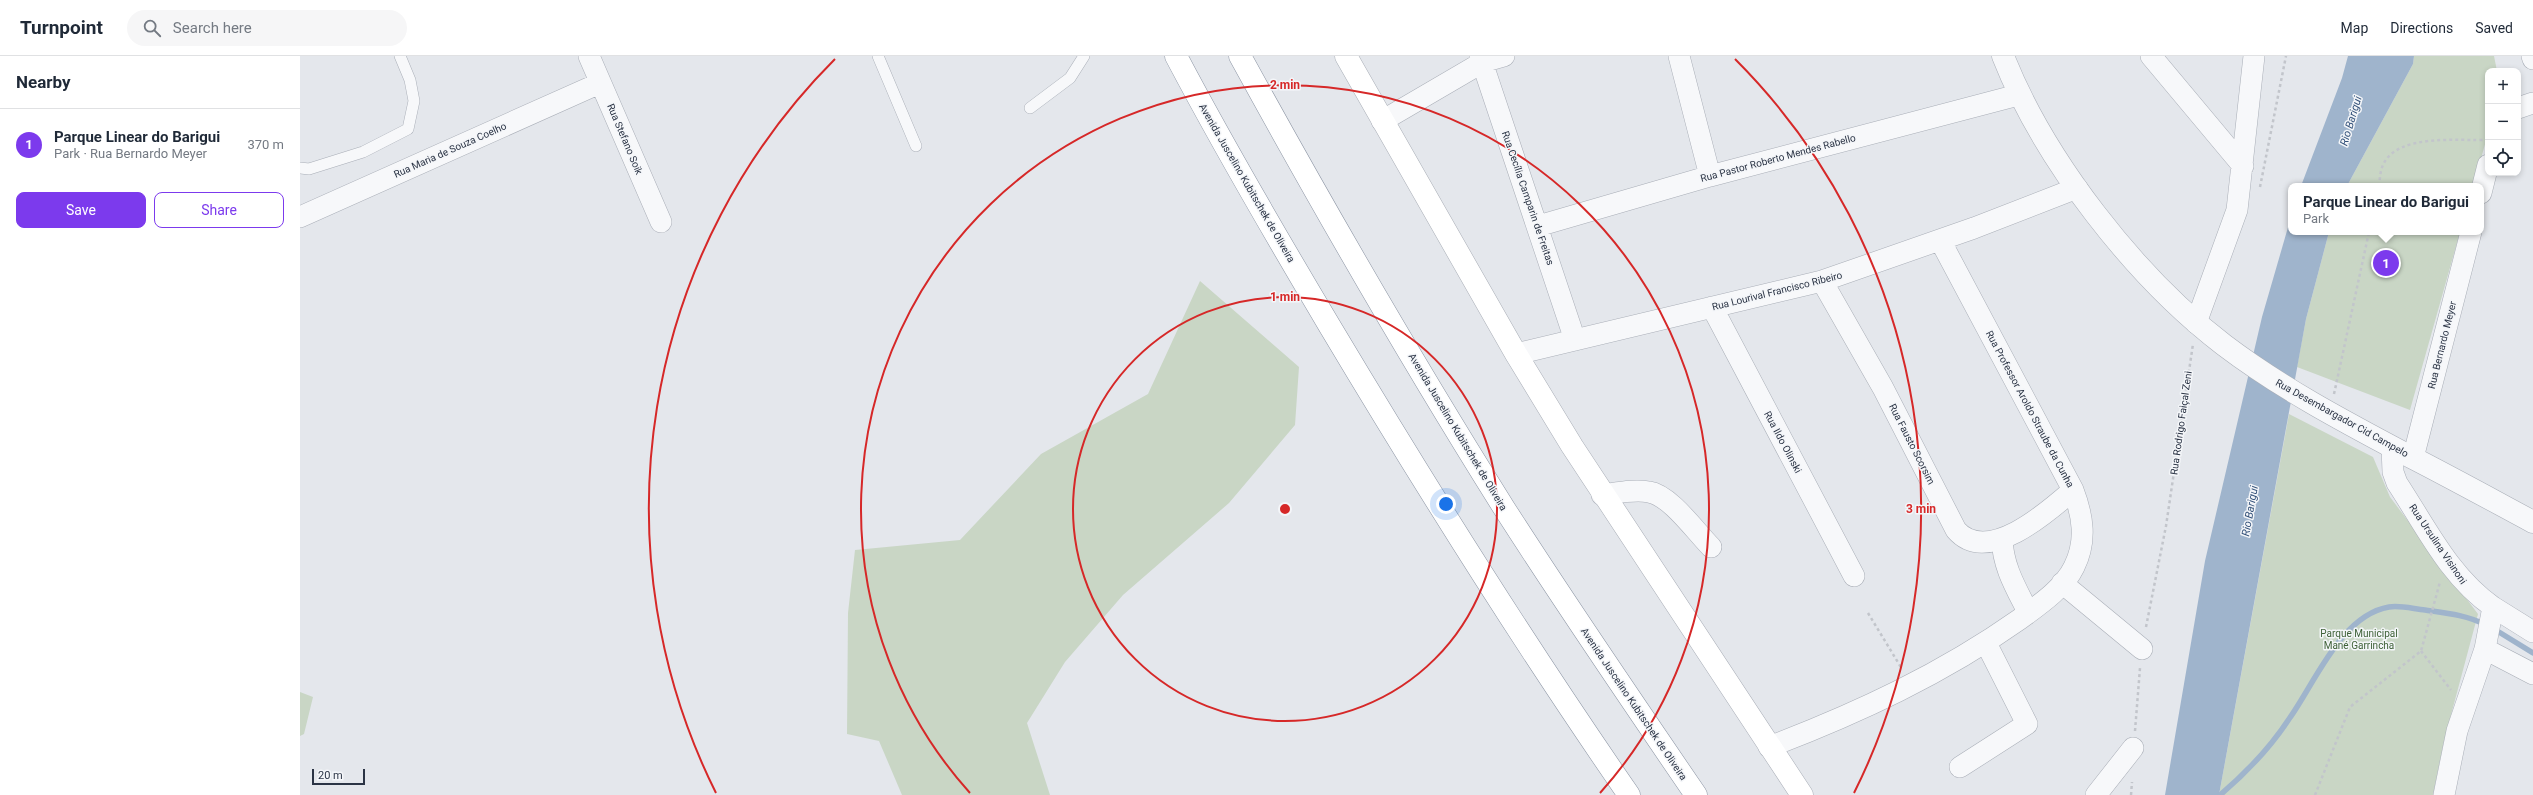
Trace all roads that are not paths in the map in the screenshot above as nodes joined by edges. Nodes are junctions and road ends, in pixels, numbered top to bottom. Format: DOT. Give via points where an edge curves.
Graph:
graph roads {
  1 [pos="400,56"];
  2 [pos="589,56"];
  3 [pos="878,56"];
  4 [pos="1084,56"];
  5 [pos="1176,56"];
  6 [pos="1240,56"];
  7 [pos="1346,56"];
  8 [pos="1504,56"];
  9 [pos="1679,56"];
  10 [pos="2003,56"];
  11 [pos="2151,56"];
  12 [pos="2532,56"];
  13 [pos="1482,59"];
  14 [pos="2533,59"];
  15 [pos="2257,61"];
  16 [pos="600,83"];
  17 [pos="2018,95"];
  18 [pos="2533,103"];
  19 [pos="2521,107"];
  20 [pos="1030,108"];
  21 [pos="1382,121"];
  22 [pos="916,146"];
  23 [pos="2243,166"];
  24 [pos="300,168"];
  25 [pos="1710,176"];
  26 [pos="2077,188"];
  27 [pos="300,216"];
  28 [pos="661,222"];
  29 [pos="1538,226"];
  30 [pos="2470,235"];
  31 [pos="1940,240"];
  32 [pos="1822,281"];
  33 [pos="1712,307"];
  34 [pos="2196,323"];
  35 [pos="1575,340"];
  36 [pos="1516,354"];
  37 [pos="2392,447"];
  38 [pos="2413,458"];
  39 [pos="2074,490"];
  40 [pos="1602,494"];
  41 [pos="2533,522"];
  42 [pos="2002,539"];
  43 [pos="1711,547"];
  44 [pos="1854,576"];
  45 [pos="2062,583"];
  46 [pos="2028,612"];
  47 [pos="2489,627"];
  48 [pos="2533,632"];
  49 [pos="1986,642"];
  50 [pos="2142,648"];
  51 [pos="2533,674"];
  52 [pos="1769,747"];
  53 [pos="2133,748"];
  54 [pos="1960,767"];
  55 [pos="1614,773"];
  56 [pos="1622,795"];
  57 [pos="1629,795"];
  58 [pos="1696,795"];
  59 [pos="1802,795"];
  60 [pos="2096,795"];
  61 [pos="2444,795"];
  1 -- 24 [label="lane" via="410,80 414,101 408,129 363,152 309,169"];
  2 -- 16 [label="street, Rua Stefano Soik"];
  3 -- 22 [label="lane"];
  4 -- 20 [label="lane" via="1070,78"];
  5 -- 55 [label="main road, Avenida Juscelino Kubitschek de Oliveira" via="1272,229 1382,415 1521,635"];
  6 -- 58 [label="main road, Avenida Juscelino Kubitschek de Oliveira" via="1359,268 1445,413 1564,601"];
  7 -- 21 [label="main road"];
  8 -- 13 [label="street"];
  9 -- 25 [label="street"];
  10 -- 17 [label="street, Rua Desembargador Cid Campelo"];
  11 -- 23 [label="street"];
  12 -- 14 [label="street"];
  13 -- 21 [label="street"];
  13 -- 29 [label="street, Rua Cecília Camparin de Freitas" via="1528,204"];
  15 -- 23 [label="street"];
  16 -- 27 [label="street, Rua Maria de Souza Coelho"];
  16 -- 28 [label="street, Rua Stefano Soik"];
  17 -- 25 [label="street, Rua Pastor Roberto Mendes Rabello"];
  17 -- 26 [label="street, Rua Desembargador Cid Campelo"];
  18 -- 19 [label="street"];
  21 -- 36 [label="main road"];
  23 -- 34 [label="street" via="2237,210"];
  25 -- 29 [label="street, Rua Pastor Roberto Mendes Rabello"];
  26 -- 31 [label="street, Rua Lourival Francisco Ribeiro"];
  26 -- 34 [label="street, Rua Desembargador Cid Campelo" via="2138,264"];
  29 -- 35 [label="street, Rua Cecília Camparin de Freitas"];
  30 -- 38 [label="street, Rua Bernardo Meyer"];
  31 -- 32 [label="street, Rua Lourival Francisco Ribeiro"];
  31 -- 39 [label="street, Rua Professor Aroldo Straube da Cunha"];
  32 -- 33 [label="street, Rua Lourival Francisco Ribeiro"];
  32 -- 42 [label="street, Rua Fausto Scorsim" via="1883,388 1956,530 1966,540"];
  33 -- 35 [label="street, Rua Lourival Francisco Ribeiro"];
  33 -- 44 [label="street, Rua Ildo Olinski"];
  34 -- 37 [label="street, Rua Desembargador Cid Campelo" via="2224,345 2321,409"];
  35 -- 36 [label="street, Rua Lourival Francisco Ribeiro"];
  36 -- 40 [label="main road"];
  37 -- 38 [label="street, Rua Desembargador Cid Campelo"];
  37 -- 47 [label="street, Rua Ursulina Visinoni" via="2393,472 2397,483 2460,578 2475,594"];
  38 -- 41 [label="street, Rua Desembargador Cid Campelo"];
  39 -- 42 [label="street, Rua Fausto Scorsim" via="2033,523"];
  39 -- 45 [label="street, Rua Professor Aroldo Straube da Cunha" via="2081,511 2083,531 2074,567"];
  40 -- 43 [label="street" via="1651,492 1665,499"];
  40 -- 52 [label="main road"];
  42 -- 46 [label="street" via="2008,573"];
  45 -- 46 [label="street, Rua Professor Aroldo Straube da Cunha"];
  45 -- 50 [label="street"];
  46 -- 49 [label="street, Rua Professor Aroldo Straube da Cunha"];
  47 -- 48 [label="street"];
  47 -- 51 [label="street"];
  47 -- 61 [label="street" via="2464,707"];
  49 -- 52 [label="street, Rua Professor Aroldo Straube da Cunha" via="1860,711"];
  49 -- 54 [label="street" via="2027,724"];
  52 -- 59 [label="main road"];
  53 -- 60 [label="street"];
  55 -- 56 [label="street"];
  55 -- 57 [label="main road, Avenida Juscelino Kubitschek de Oliveira"];
}
